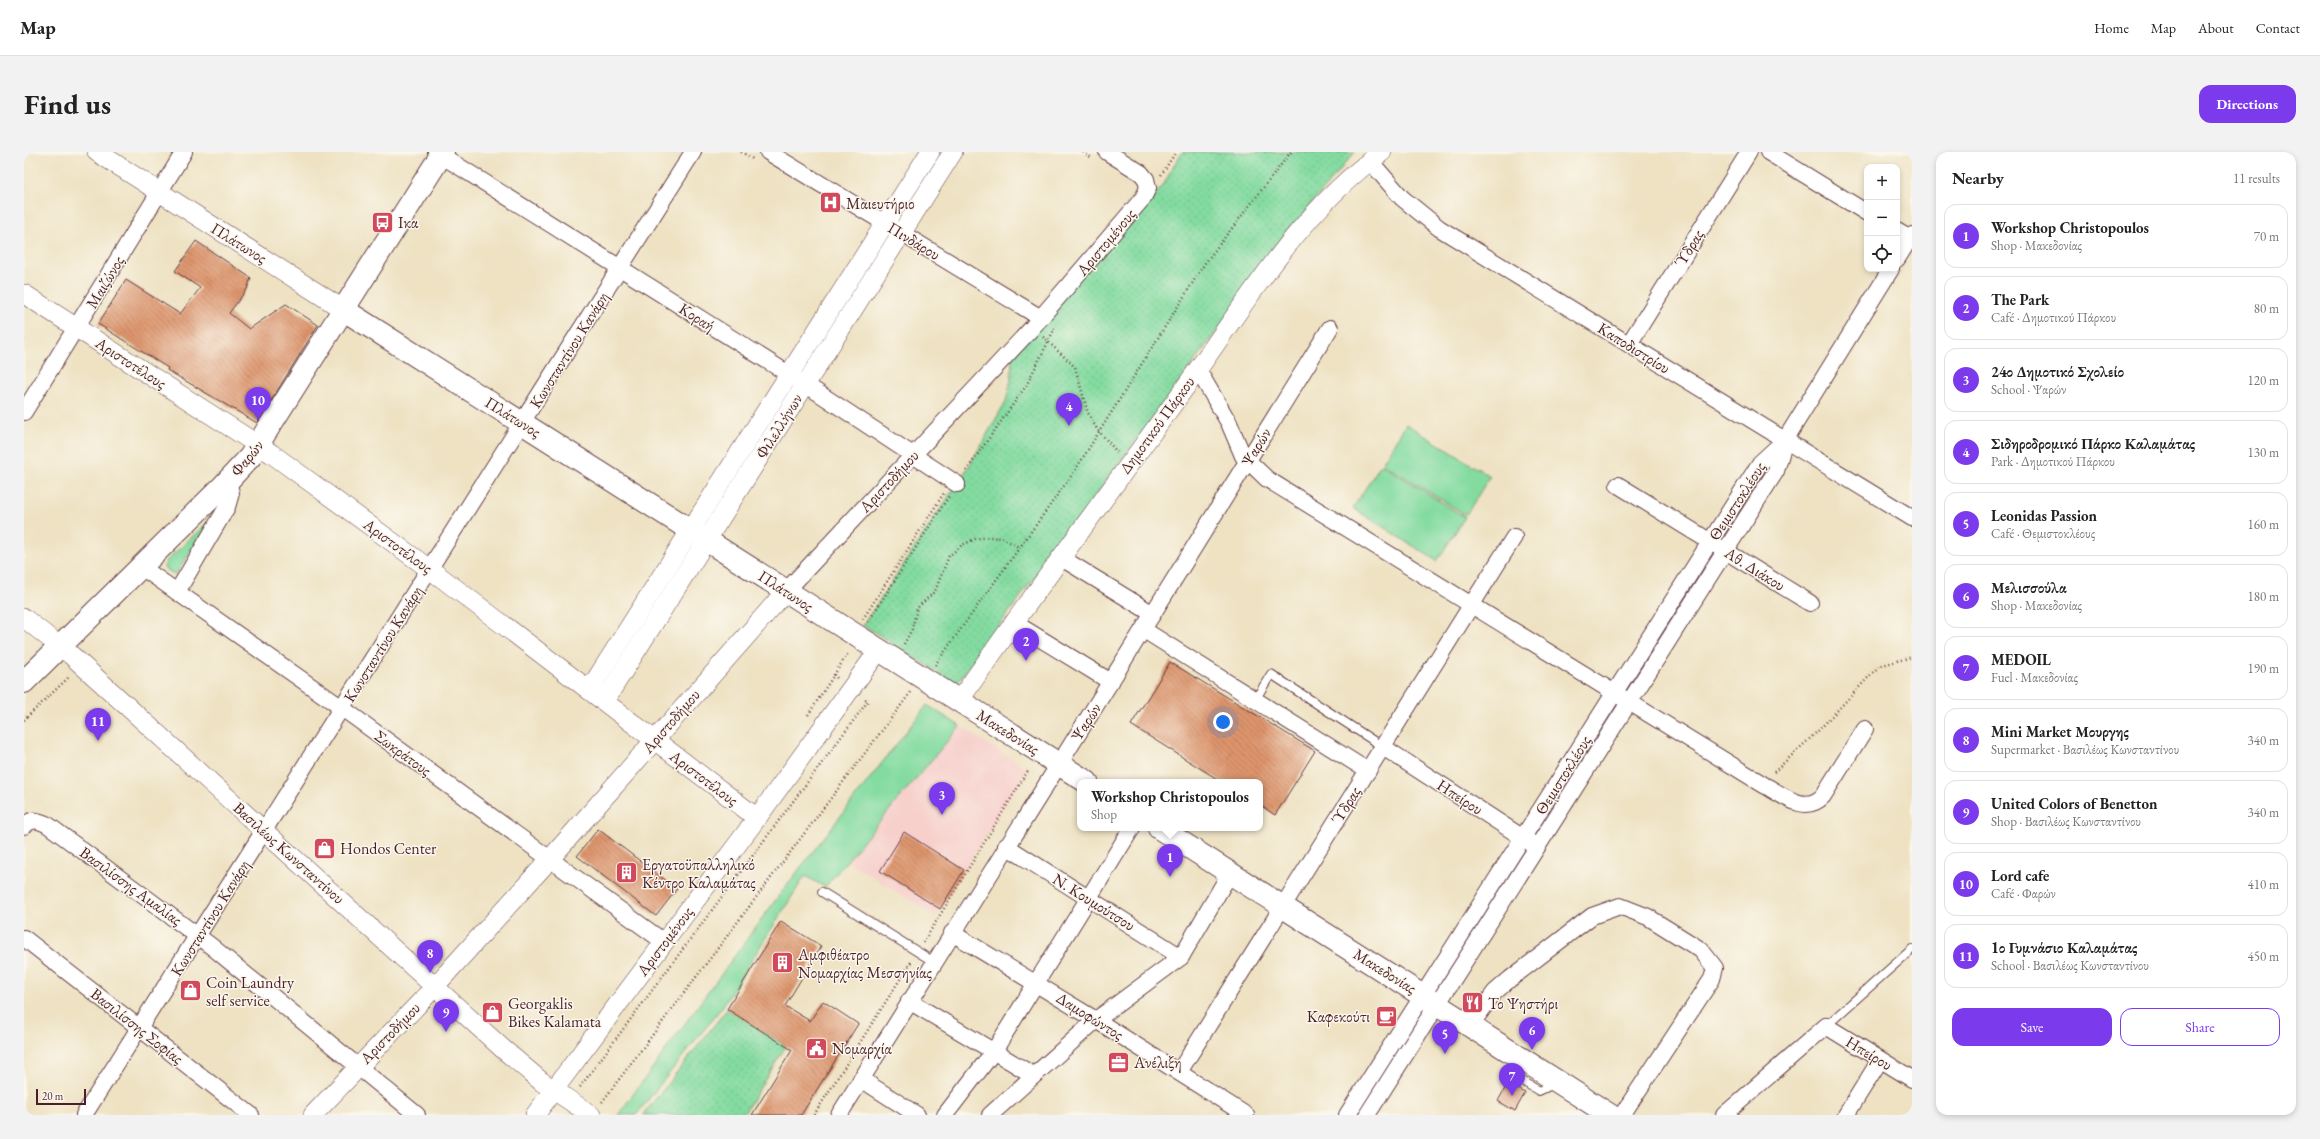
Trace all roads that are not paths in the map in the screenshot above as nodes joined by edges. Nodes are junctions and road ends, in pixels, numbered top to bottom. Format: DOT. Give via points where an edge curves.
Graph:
graph roads {
  1 [pos="97,152"];
  2 [pos="184,152"];
  3 [pos="693,152"];
  4 [pos="768,152"];
  5 [pos="930,152"];
  6 [pos="953,152"];
  7 [pos="1749,152"];
  8 [pos="1768,152"];
  9 [pos="440,153"];
  10 [pos="1102,156"];
  11 [pos="1376,156"];
  12 [pos="159,192"];
  13 [pos="1864,211"];
  14 [pos="885,223"];
  15 [pos="902,233"];
  16 [pos="1908,236"];
  17 [pos="1900,253"];
  18 [pos="620,269"];
  19 [pos="1889,272"];
  20 [pos="24,294"];
  21 [pos="344,310"];
  22 [pos="1036,323"];
  23 [pos="77,328"];
  24 [pos="1330,328"];
  25 [pos="1629,344"];
  26 [pos="1198,370"];
  27 [pos="789,375"];
  28 [pos="805,385"];
  29 [pos="24,412"];
  30 [pos="522,423"];
  31 [pos="1786,440"];
  32 [pos="258,446"];
  33 [pos="913,456"];
  34 [pos="1247,462"];
  35 [pos="228,480"];
  36 [pos="1618,485"];
  37 [pos="951,487"];
  38 [pos="1912,518"];
  39 [pos="699,535"];
  40 [pos="1514,537"];
  41 [pos="1710,542"];
  42 [pos="1725,551"];
  43 [pos="1060,557"];
  44 [pos="140,566"];
  45 [pos="429,569"];
  46 [pos="786,591"];
  47 [pos="177,592"];
  48 [pos="1810,603"];
  49 [pos="1471,605"];
  50 [pos="1153,614"];
  51 [pos="24,618"];
  52 [pos="1013,622"];
  53 [pos="1144,630"];
  54 [pos="60,646"];
  55 [pos="887,655"];
  56 [pos="928,675"];
  57 [pos="24,682"];
  58 [pos="1111,682"];
  59 [pos="590,689"];
  60 [pos="1614,694"];
  61 [pos="605,700"];
  62 [pos="1255,700"];
  63 [pos="959,701"];
  64 [pos="1628,703"];
  65 [pos="342,708"];
  66 [pos="1865,729"];
  67 [pos="654,740"];
  68 [pos="1383,746"];
  69 [pos="1059,764"];
  70 [pos="1368,771"];
  71 [pos="1082,779"];
  72 [pos="757,818"];
  73 [pos="24,826"];
  74 [pos="264,831"];
  75 [pos="1130,831"];
  76 [pos="1164,831"];
  77 [pos="1524,838"];
  78 [pos="1006,846"];
  79 [pos="1538,847"];
  80 [pos="550,859"];
  81 [pos="1230,873"];
  82 [pos="822,892"];
  83 [pos="1089,899"];
  84 [pos="1282,907"];
  85 [pos="952,933"];
  86 [pos="199,936"];
  87 [pos="24,938"];
  88 [pos="664,942"];
  89 [pos="1912,949"];
  90 [pos="1181,957"];
  91 [pos="934,962"];
  92 [pos="1036,984"];
  93 [pos="434,987"];
  94 [pos="909,1001"];
  95 [pos="1430,1001"];
  96 [pos="1096,1020"];
  97 [pos="1470,1026"];
  98 [pos="1826,1026"];
  99 [pos="140,1028"];
  100 [pos="994,1051"];
  101 [pos="1880,1060"];
  102 [pos="358,1067"];
  103 [pos="1179,1072"];
  104 [pos="1033,1075"];
  105 [pos="861,1079"];
  106 [pos="1912,1079"];
  107 [pos="553,1090"];
  108 [pos="594,1112"];
  109 [pos="84,1115"];
  110 [pos="251,1115"];
  111 [pos="313,1115"];
  112 [pos="417,1115"];
  113 [pos="535,1115"];
  114 [pos="839,1115"];
  115 [pos="917,1115"];
  116 [pos="945,1115"];
  117 [pos="990,1115"];
  118 [pos="1246,1115"];
  119 [pos="1347,1115"];
  120 [pos="1367,1115"];
  121 [pos="1610,1115"];
  122 [pos="1622,1115"];
  123 [pos="1724,1115"];
  124 [pos="1846,1115"];
  1 -- 12 [label="street, Πλάτωνος"];
  2 -- 12 [label="street, Μαιζώνος"];
  3 -- 18 [label="street, Κωνσταντίνου Κανάρη"];
  4 -- 14 [label="street, Πινδάρου"];
  5 -- 14 [label="street, Φιλελλήνων"];
  6 -- 15 [label="street, Φιλελλήνων"];
  7 -- 25 [label="street, Ύδρας"];
  8 -- 13 [label="street"];
  9 -- 18 [label="street, Κοραή"];
  9 -- 21 [label="main road, Φαρών"];
  10 -- 22 [label="street, Αριστομένους" via="1141,173 1148,188 1143,198"];
  11 -- 25 [label="street, Καποδιστρίου" via="1402,198 1439,228"];
  11 -- 26 [label="street, Δημοτικού Πάρκου" via="1317,209"];
  12 -- 21 [label="street, Πλάτωνος"];
  12 -- 23 [label="street, Μαιζώνος"];
  14 -- 15 [label="street, Πινδάρου"];
  14 -- 27 [label="street, Φιλελλήνων"];
  15 -- 22 [label="street, Πινδάρου"];
  15 -- 28 [label="street, Φιλελλήνων"];
  16 -- 17 [label="street"];
  18 -- 27 [label="street, Κοραή"];
  18 -- 30 [label="street, Κωνσταντίνου Κανάρη"];
  19 -- 31 [label="street, Θεμιστοκλέους"];
  20 -- 23 [label="street, Αριστοτέλους"];
  21 -- 30 [label="main road, Πλάτωνος"];
  21 -- 32 [label="main road, Φαρών"];
  22 -- 33 [label="street, Αριστοδήμου"];
  23 -- 29 [label="street, Μαιζώνος"];
  23 -- 32 [label="street, Αριστοτέλους"];
  24 -- 34 [label="street, Ψαρών"];
  25 -- 31 [label="street, Καποδιστρίου"];
  26 -- 34 [label="street" via="1226,415"];
  26 -- 43 [label="street, Δημοτικού Πάρκου"];
  27 -- 28 [label="street, Κοραή"];
  27 -- 39 [label="street, Φιλελλήνων"];
  28 -- 33 [label="street, Κοραή"];
  28 -- 39 [label="street, Φιλελλήνων"];
  30 -- 39 [label="main road, Πλάτωνος"];
  30 -- 45 [label="street, Κωνσταντίνου Κανάρη"];
  31 -- 38 [label="street, Καποδιστρίου"];
  31 -- 41 [label="street, Θεμιστοκλέους" via="1760,463"];
  31 -- 42 [label="street, Θεμιστοκλέους" via="1776,472"];
  32 -- 35 [label="main road, Φαρών"];
  32 -- 45 [label="street, Αριστοτέλους"];
  33 -- 37 [label="street, Κοραή"];
  33 -- 46 [label="street, Αριστοδήμου"];
  34 -- 49 [label="street" via="1267,479"];
  34 -- 50 [label="street, Ψαρών"];
  35 -- 44 [label="main road, Φαρών"];
  35 -- 47 [label="street" via="231,493 227,507"];
  36 -- 41 [label="street, Αθ. Διάκου"];
  39 -- 46 [label="main road, Πλάτωνος"];
  39 -- 59 [label="street, Φιλελλήνων"];
  39 -- 61 [label="street, Φιλελλήνων"];
  40 -- 49 [label="street, Ύδρας"];
  41 -- 42 [label="street, Αθ. Διάκου"];
  41 -- 60 [label="street, Θεμιστοκλέους"];
  42 -- 48 [label="street, Αθ. Διάκου"];
  42 -- 64 [label="street, Θεμιστοκλέους"];
  43 -- 50 [label="street"];
  43 -- 52 [label="street, Δημοτικού Πάρκου"];
  44 -- 47 [label="street, Σωκράτους"];
  44 -- 54 [label="main road, Φαρών"];
  45 -- 59 [label="street, Αριστοτέλους"];
  45 -- 65 [label="street, Κωνσταντίνου Κανάρη"];
  46 -- 55 [label="main road, Πλάτωνος"];
  46 -- 67 [label="street, Αριστοδήμου"];
  47 -- 65 [label="street, Σωκράτους"];
  49 -- 60 [label="street"];
  49 -- 68 [label="street, Ύδρας"];
  50 -- 53 [label="street, Ψαρών"];
  51 -- 54 [label="street, Βασιλέως Κωνσταντίνου"];
  52 -- 58 [label="street"];
  52 -- 63 [label="street, Δημοτικού Πάρκου"];
  53 -- 58 [label="street, Ψαρών"];
  53 -- 62 [label="street"];
  54 -- 57 [label="main road, Φαρών"];
  54 -- 74 [label="street, Βασιλέως Κωνσταντίνου"];
  55 -- 56 [label="main road, Πλάτωνος"];
  55 -- 72 [label="street, Αριστομένους"];
  56 -- 63 [label="main road, Μακεδονίας"];
  58 -- 69 [label="street, Ψαρών"];
  59 -- 61 [label="street, Αριστοτέλους"];
  60 -- 64 [label="street"];
  60 -- 77 [label="street, Θεμιστοκλέους"];
  61 -- 67 [label="street, Αριστοτέλους"];
  62 -- 68 [label="lane" via="1271,674"];
  62 -- 70 [label="street"];
  63 -- 69 [label="main road, Μακεδονίας"];
  64 -- 66 [label="street" via="1764,785 1807,806 1824,796"];
  64 -- 79 [label="street, Θεμιστοκλέους"];
  65 -- 74 [label="street, Κωνσταντίνου Κανάρη"];
  65 -- 80 [label="street, Σωκράτους"];
  67 -- 72 [label="street, Αριστοτέλους"];
  67 -- 80 [label="street, Αριστοδήμου"];
  68 -- 70 [label="street, Ύδρας"];
  68 -- 77 [label="street, Ηπείρου"];
  69 -- 71 [label="main road, Μακεδονίας"];
  69 -- 78 [label="street, Ψαρών"];
  70 -- 84 [label="street, Ύδρας"];
  72 -- 88 [label="street, Αριστομένους"];
  73 -- 86 [label="street, Βασιλίσσης Αμαλίας" via="37,820 48,825"];
  74 -- 86 [label="street, Κωνσταντίνου Κανάρη"];
  74 -- 93 [label="street, Βασιλέως Κωνσταντίνου"];
  75 -- 83 [label="street"];
  76 -- 81 [label="main road, Μακεδονίας"];
  77 -- 79 [label="street, Ηπείρου"];
  77 -- 95 [label="street, Θεμιστοκλέους"];
  78 -- 83 [label="street, Ν. Κουμούτσου"];
  78 -- 85 [label="street, Ψαρών"];
  79 -- 95 [label="street, Θεμιστοκλέους"];
  80 -- 88 [label="street, Σωκράτους"];
  80 -- 93 [label="street, Αριστοδήμου"];
  81 -- 84 [label="main road, Μακεδονίας"];
  81 -- 90 [label="street"];
  82 -- 91 [label="lane"];
  83 -- 90 [label="street, Ν. Κουμούτσου"];
  83 -- 92 [label="street"];
  84 -- 95 [label="main road, Μακεδονίας"];
  84 -- 103 [label="street, Ύδρας"];
  85 -- 91 [label="street, Ψαρών"];
  85 -- 92 [label="street, Δαμοφώντος"];
  86 -- 99 [label="street, Κωνσταντίνου Κανάρη"];
  86 -- 102 [label="street, Βασιλίσσης Αμαλίας"];
  87 -- 99 [label="street, Βασιλίσσης Σοφίας"];
  88 -- 107 [label="street, Αριστομένους"];
  89 -- 98 [label="lane"];
  90 -- 96 [label="street"];
  91 -- 94 [label="street, Ψαρών"];
  92 -- 96 [label="street, Δαμοφώντος"];
  92 -- 100 [label="street"];
  93 -- 102 [label="street, Αριστοδήμου"];
  93 -- 107 [label="street, Βασιλέως Κωνσταντίνου"];
  94 -- 100 [label="street"];
  94 -- 105 [label="street, Ψαρών"];
  95 -- 97 [label="main road, Μακεδονίας"];
  95 -- 119 [label="street, Θεμιστοκλέους"];
  95 -- 120 [label="street, Θεμιστοκλέους"];
  96 -- 103 [label="street, Δαμοφώντος"];
  96 -- 104 [label="street"];
  97 -- 121 [label="main road, Μακεδονίας"];
  97 -- 122 [label="street" via="1495,992 1592,916 1620,906 1648,916 1701,950 1715,968 1712,980"];
  98 -- 101 [label="street, Ηπείρου"];
  98 -- 123 [label="street"];
  99 -- 109 [label="street, Κωνσταντίνου Κανάρη"];
  99 -- 110 [label="street, Βασιλίσσης Σοφίας"];
  100 -- 104 [label="street"];
  100 -- 116 [label="street"];
  101 -- 106 [label="street, Ηπείρου"];
  101 -- 124 [label="street"];
  102 -- 111 [label="street, Αριστοδήμου"];
  102 -- 112 [label="street, Βασιλίσσης Αμαλίας"];
  103 -- 118 [label="street, Δαμοφώντος"];
  104 -- 117 [label="street"];
  105 -- 114 [label="street, Ψαρών"];
  105 -- 115 [label="street"];
  107 -- 108 [label="street, Βασιλέως Κωνσταντίνου"];
  107 -- 113 [label="street, Αριστομένους"];
}
